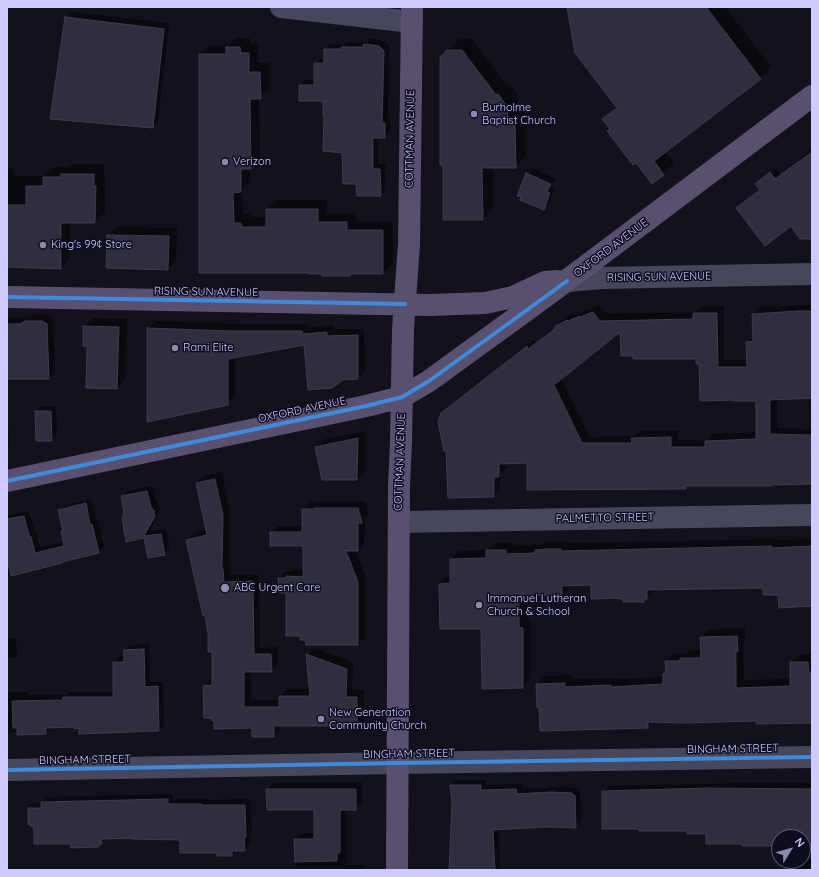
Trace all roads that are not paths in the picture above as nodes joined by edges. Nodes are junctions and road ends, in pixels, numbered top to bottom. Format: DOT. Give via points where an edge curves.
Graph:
graph roads {
  1 [pos="281,7"];
  2 [pos="412,15"];
  3 [pos="812,96"];
  4 [pos="812,274"];
  5 [pos="567,281"];
  6 [pos="7,297"];
  7 [pos="405,304"];
  8 [pos="402,397"];
  9 [pos="7,481"];
  10 [pos="812,515"];
  11 [pos="399,522"];
  12 [pos="812,757"];
  13 [pos="398,763"];
  14 [pos="7,770"];
  15 [pos="397,870"];
  1 -- 2 [label="street"];
  2 -- 7 [label="main road, COTTMAN AVENUE" via="409,244"];
  3 -- 5 [label="main road, OXFORD AVENUE"];
  4 -- 5 [label="street, RISING SUN AVENUE"];
  5 -- 7 [label="main road, RISING SUN AVENUE" via="545,282 513,297 485,304"];
  5 -- 8 [label="main road, OXFORD AVENUE" via="429,381"];
  6 -- 7 [label="main road, RISING SUN AVENUE"];
  7 -- 8 [label="main road, COTTMAN AVENUE"];
  8 -- 9 [label="main road, OXFORD AVENUE"];
  8 -- 11 [label="main road, COTTMAN AVENUE"];
  10 -- 11 [label="street, PALMETTO STREET"];
  11 -- 13 [label="main road, COTTMAN AVENUE"];
  12 -- 13 [label="street, BINGHAM STREET"];
  13 -- 14 [label="street, BINGHAM STREET"];
  13 -- 15 [label="main road, COTTMAN AVENUE"];
}
